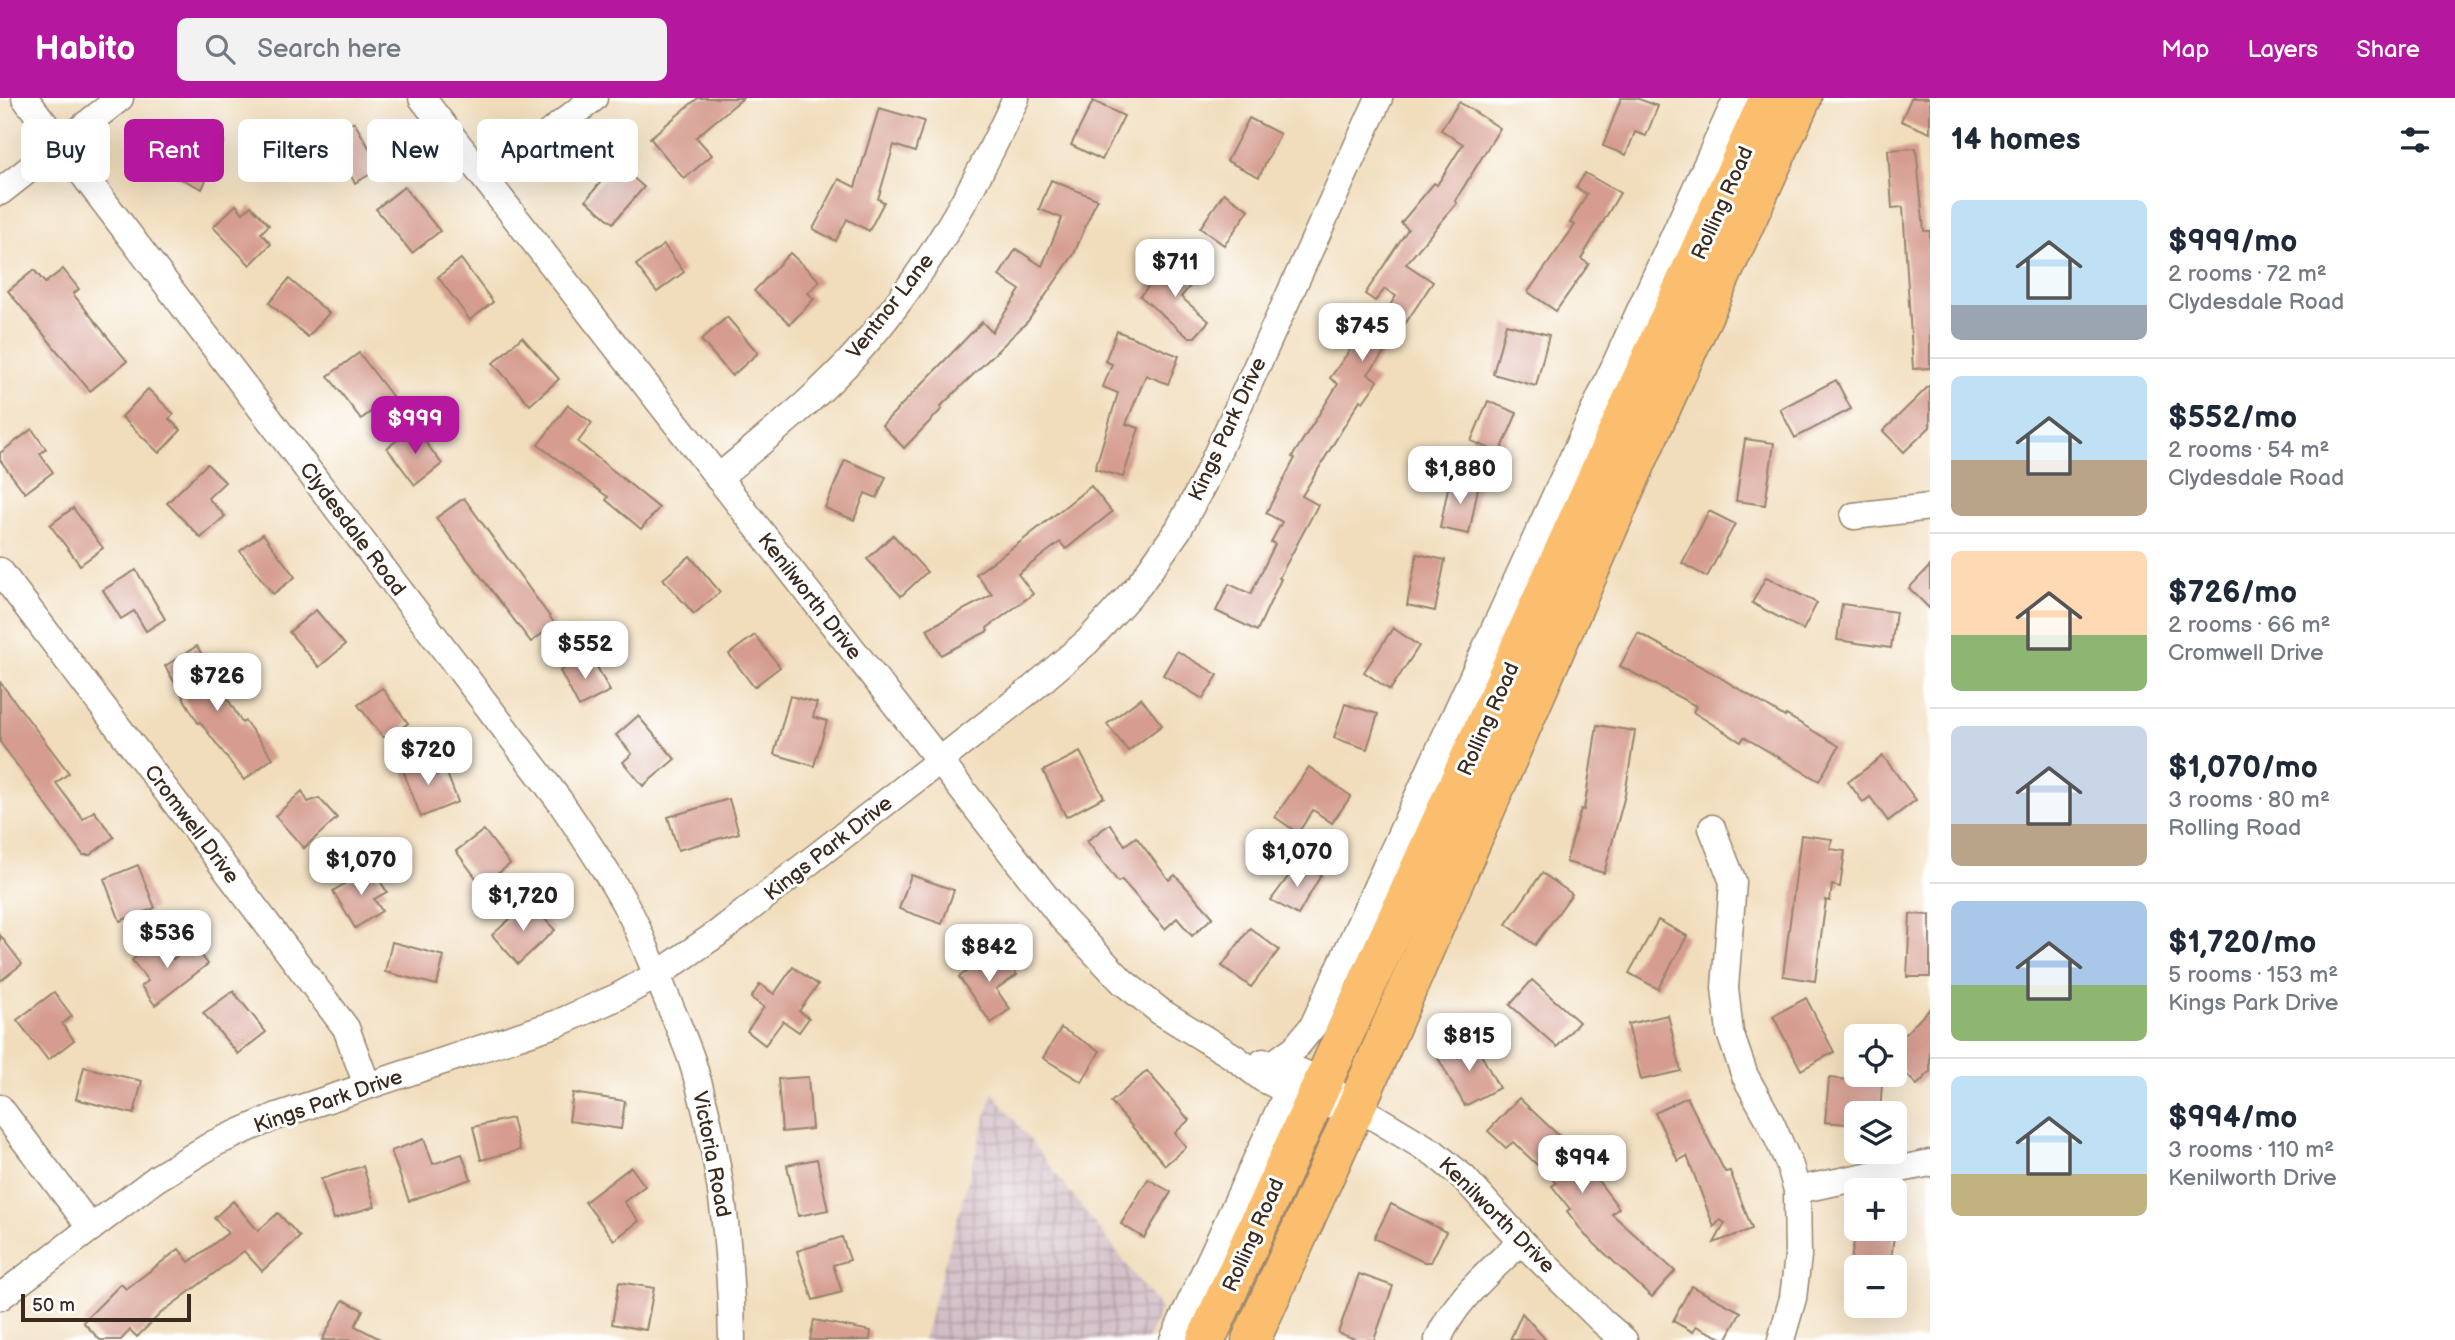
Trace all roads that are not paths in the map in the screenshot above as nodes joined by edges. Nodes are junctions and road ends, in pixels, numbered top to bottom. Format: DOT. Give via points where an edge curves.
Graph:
graph roads {
  1 [pos="25,98"];
  2 [pos="120,98"];
  3 [pos="422,98"];
  4 [pos="594,98"];
  5 [pos="1016,98"];
  6 [pos="1379,98"];
  7 [pos="1737,98"];
  8 [pos="1769,98"];
  9 [pos="1802,98"];
  10 [pos="41,119"];
  11 [pos="93,119"];
  12 [pos="567,119"];
  13 [pos="477,167"];
  14 [pos="21,175"];
  15 [pos="89,182"];
  16 [pos="489,182"];
  17 [pos="0,192"];
  18 [pos="718,478"];
  19 [pos="1930,507"];
  20 [pos="1854,516"];
  21 [pos="0,570"];
  22 [pos="939,761"];
  23 [pos="1712,828"];
  24 [pos="657,975"];
  25 [pos="1234,1057"];
  26 [pos="1274,1063"];
  27 [pos="367,1085"];
  28 [pos="1308,1092"];
  29 [pos="0,1108"];
  30 [pos="1355,1110"];
  31 [pos="1930,1163"];
  32 [pos="1797,1191"];
  33 [pos="91,1228"];
  34 [pos="1521,1241"];
  35 [pos="0,1297"];
  36 [pos="732,1340"];
  37 [pos="1173,1340"];
  38 [pos="1206,1340"];
  39 [pos="1251,1340"];
  40 [pos="1438,1340"];
  41 [pos="1624,1340"];
  42 [pos="1781,1340"];
  1 -- 10 [label="street, Clydesdale Road"];
  2 -- 11 [label="street"];
  3 -- 13 [label="street, Kenilworth Drive"];
  4 -- 12 [label="street"];
  5 -- 18 [label="street, Ventnor Lane" via="957,216 903,296 811,400"];
  6 -- 22 [label="street, Kings Park Drive" via="1178,530 1139,585 1087,642"];
  7 -- 26 [label="street, Rolling Road" via="1313,1026 1295,1048"];
  8 -- 28 [label="main road, Rolling Road"];
  9 -- 30 [label="main road, Rolling Road" via="1638,458"];
  14 -- 17 [label="street"];
  15 -- 24 [label="street, Clydesdale Road" via="559,800 629,912"];
  16 -- 18 [label="street, Kenilworth Drive"];
  18 -- 22 [label="street, Kenilworth Drive"];
  19 -- 20 [label="street"];
  21 -- 27 [label="street, Cromwell Drive" via="346,1028"];
  22 -- 24 [label="street, Kings Park Drive"];
  22 -- 25 [label="street, Kenilworth Drive" via="1094,954 1161,1012"];
  23 -- 32 [label="street" via="1733,881 1725,988 1730,1032"];
  24 -- 27 [label="street, Kings Park Drive" via="558,1023"];
  24 -- 36 [label="street, Victoria Road" via="691,1060 714,1149 727,1231"];
  25 -- 26 [label="street, Kenilworth Drive"];
  25 -- 28 [label="street, Kenilworth Drive" via="1263,1079"];
  26 -- 28 [label="street, Kenilworth Drive"];
  27 -- 33 [label="street, Kings Park Drive" via="215,1143 157,1178"];
  28 -- 30 [label="street, Kenilworth Drive"];
  28 -- 37 [label="street, Rolling Road"];
  28 -- 38 [label="main road, Rolling Road"];
  29 -- 33 [label="street"];
  30 -- 34 [label="street, Kenilworth Drive" via="1374,1116 1434,1153 1464,1178"];
  30 -- 39 [label="main road, Rolling Road"];
  31 -- 32 [label="street"];
  32 -- 42 [label="street" via="1798,1256"];
  33 -- 35 [label="street, Kings Park Drive"];
  34 -- 40 [label="street" via="1460,1304"];
  34 -- 41 [label="street, Kenilworth Drive"];
}
